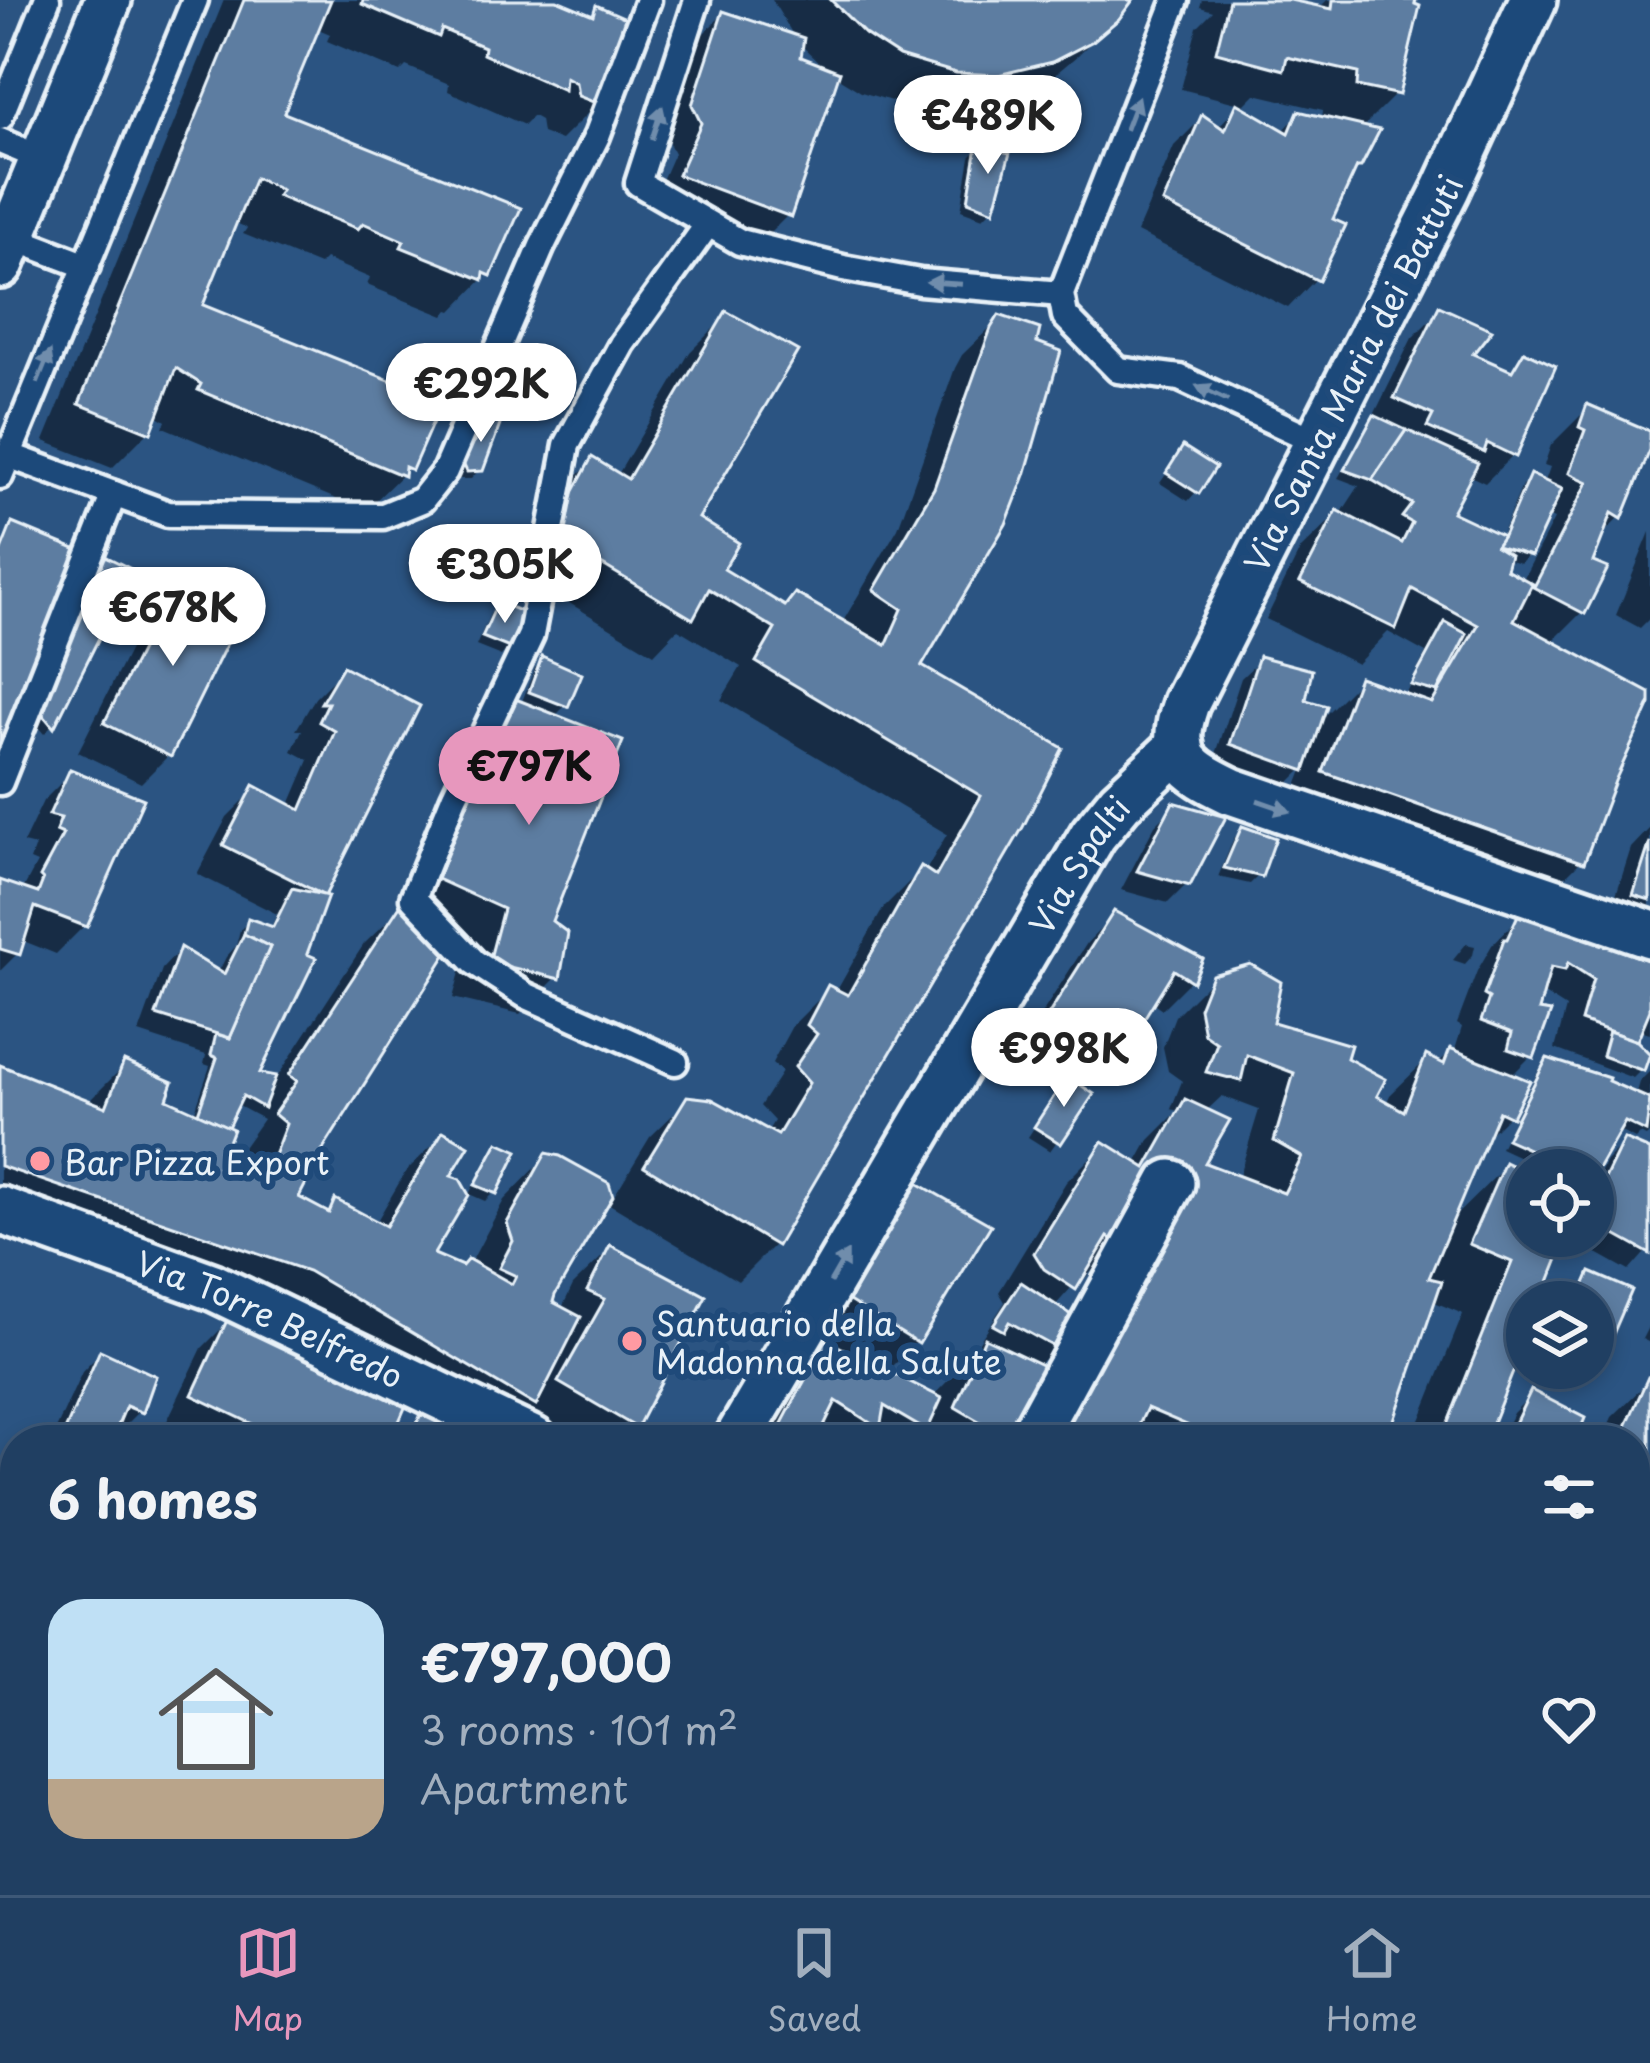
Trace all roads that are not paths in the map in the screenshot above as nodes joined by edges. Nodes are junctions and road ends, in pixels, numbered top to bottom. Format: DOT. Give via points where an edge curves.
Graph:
graph roads {
  1 [pos="47,0"];
  2 [pos="108,0"];
  3 [pos="195,0"];
  4 [pos="648,0"];
  5 [pos="697,0"];
  6 [pos="1176,0"];
  7 [pos="1533,0"];
  8 [pos="0,117"];
  9 [pos="0,141"];
  10 [pos="43,159"];
  11 [pos="708,224"];
  12 [pos="6,251"];
  13 [pos="87,266"];
  14 [pos="1061,294"];
  15 [pos="1318,442"];
  16 [pos="4,465"];
  17 [pos="114,494"];
  18 [pos="1180,746"];
  19 [pos="0,782"];
  20 [pos="1650,934"];
  21 [pos="675,1062"];
  22 [pos="1171,1183"];
  23 [pos="0,1210"];
  24 [pos="502,1425"];
  25 [pos="746,1425"];
  26 [pos="1039,1425"];
  1 -- 8 [label="lane"];
  2 -- 10 [label="street"];
  3 -- 13 [label="lane"];
  4 -- 17 [label="lane" via="597,136 445,471 422,500 382,516 168,514"];
  11 -- 5 [label="lane, one-way" via="638,183"];
  14 -- 6 [label="lane, one-way"];
  7 -- 15 [label="street, Via Santa Maria dei Battuti"];
  9 -- 10 [label="lane"];
  10 -- 12 [label="street"];
  14 -- 11 [label="lane, one-way" via="842,268 740,242"];
  11 -- 21 [label="lane" via="622,344 567,445 531,635 413,898 474,962 525,995"];
  12 -- 13 [label="lane"];
  16 -- 13 [label="lane, one-way"];
  15 -- 14 [label="lane, one-way" via="1180,378 1118,370 1065,316"];
  15 -- 18 [label="street, Via Santa Maria dei Battuti" via="1186,704"];
  16 -- 17 [label="lane"];
  17 -- 19 [label="lane"];
  18 -- 20 [label="street, one-way" via="1192,770 1232,791"];
  25 -- 18 [label="street, Via Spalti, one-way" via="1093,835"];
  22 -- 26 [label="street"];
  23 -- 24 [label="street, Via Torre Belfredo" via="213,1287"];
}
